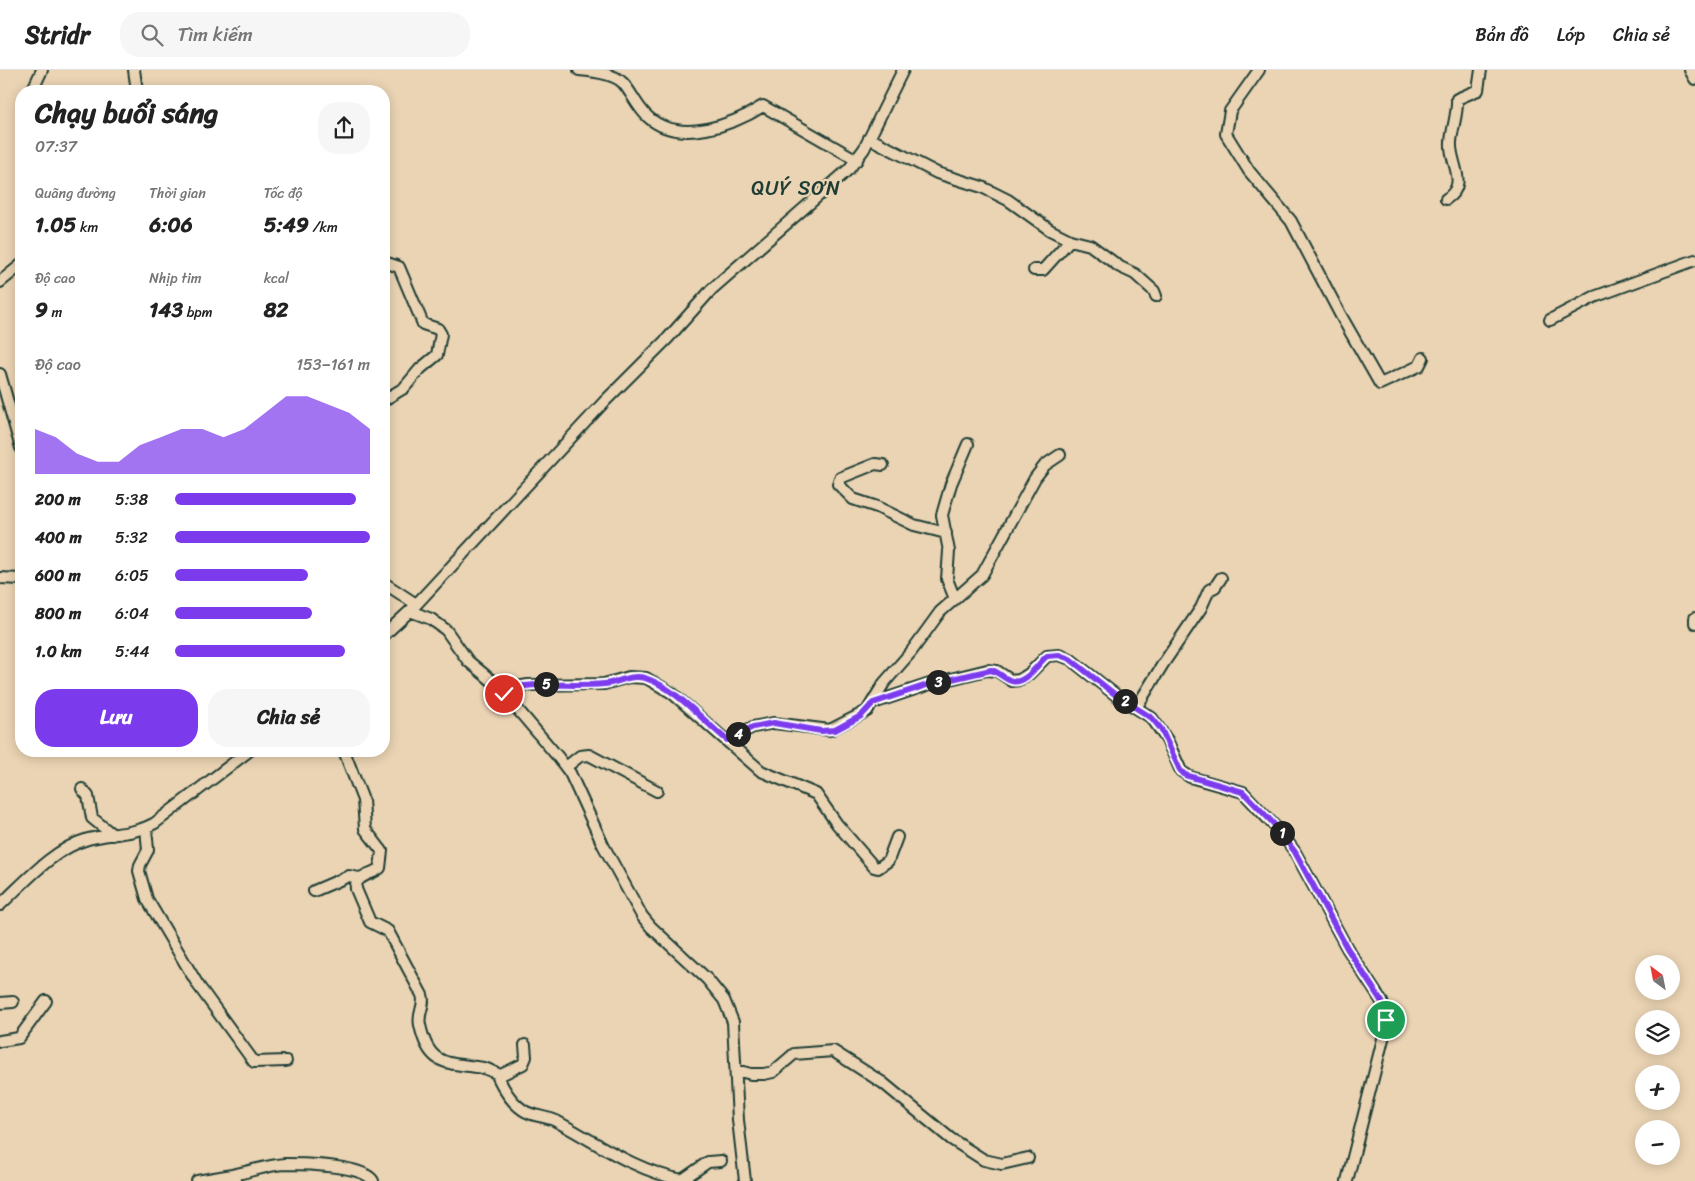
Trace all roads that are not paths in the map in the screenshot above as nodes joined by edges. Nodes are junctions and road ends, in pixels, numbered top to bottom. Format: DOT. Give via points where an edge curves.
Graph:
graph roads {
  1 [pos="42,70"];
  2 [pos="134,70"];
  3 [pos="579,70"];
  4 [pos="903,70"];
  5 [pos="1259,70"];
  6 [pos="1481,70"];
  7 [pos="1690,70"];
  8 [pos="1695,79"];
  9 [pos="35,85"];
  10 [pos="136,85"];
  11 [pos="869,138"];
  12 [pos="857,160"];
  13 [pos="1446,200"];
  14 [pos="1070,240"];
  15 [pos="1695,260"];
  16 [pos="390,264"];
  17 [pos="15,270"];
  18 [pos="1034,270"];
  19 [pos="0,282"];
  20 [pos="1156,296"];
  21 [pos="1550,320"];
  22 [pos="1423,358"];
  23 [pos="0,374"];
  24 [pos="390,396"];
  25 [pos="15,427"];
  26 [pos="968,444"];
  27 [pos="1060,455"];
  28 [pos="883,465"];
  29 [pos="946,533"];
  30 [pos="0,578"];
  31 [pos="1221,578"];
  32 [pos="15,579"];
  33 [pos="390,588"];
  34 [pos="955,599"];
  35 [pos="413,607"];
  36 [pos="1695,618"];
  37 [pos="1695,623"];
  38 [pos="390,629"];
  39 [pos="501,690"];
  40 [pos="873,703"];
  41 [pos="1136,708"];
  42 [pos="727,740"];
  43 [pos="242,757"];
  44 [pos="346,757"];
  45 [pos="566,768"];
  46 [pos="82,789"];
  47 [pos="657,790"];
  48 [pos="146,828"];
  49 [pos="114,835"];
  50 [pos="897,837"];
  51 [pos="360,878"];
  52 [pos="314,891"];
  53 [pos="0,905"];
  54 [pos="46,1001"];
  55 [pos="13,1002"];
  56 [pos="0,1003"];
  57 [pos="0,1041"];
  58 [pos="525,1045"];
  59 [pos="286,1061"];
  60 [pos="736,1070"];
  61 [pos="496,1073"];
  62 [pos="1028,1158"];
  63 [pos="721,1161"];
  64 [pos="234,1178"];
  65 [pos="197,1181"];
  66 [pos="374,1181"];
  67 [pos="745,1181"];
  68 [pos="1347,1181"];
  1 -- 9 [label="street"];
  2 -- 10 [label="street"];
  3 -- 12 [label="street" via="621,81 649,117 665,127 707,130 763,106"];
  4 -- 11 [label="street"];
  5 -- 22 [label="street" via="1230,111 1226,131 1228,138 1249,171 1291,221 1380,384 1419,366"];
  6 -- 13 [label="street" via="1478,90 1457,99 1451,145 1458,179 1454,193"];
  7 -- 8 [label="street"];
  11 -- 12 [label="street"];
  11 -- 14 [label="street" via="937,173 982,187 1008,200"];
  12 -- 35 [label="street" via="712,289"];
  14 -- 18 [label="street" via="1043,270"];
  14 -- 20 [label="street" via="1090,245 1135,274"];
  15 -- 21 [label="street" via="1594,297"];
  16 -- 24 [label="street" via="399,267 423,324 438,329 441,334 437,355 404,388"];
  17 -- 19 [label="street"];
  23 -- 25 [label="street"];
  26 -- 29 [label="street" via="942,515"];
  27 -- 34 [label="street" via="1045,465 1035,478 982,575"];
  28 -- 29 [label="street" via="875,464 840,478 838,484 853,499 914,525"];
  29 -- 34 [label="street" via="949,551 947,579"];
  30 -- 32 [label="street"];
  31 -- 41 [label="street" via="1209,590 1201,608"];
  33 -- 35 [label="street"];
  34 -- 40 [label="street" via="940,612 888,677"];
  35 -- 38 [label="street"];
  35 -- 39 [label="street" via="446,630 468,661"];
  36 -- 37 [label="street"];
  39 -- 42 [label="street" via="528,685 604,684 629,677 646,678 672,693"];
  39 -- 45 [label="street"];
  40 -- 41 [label="street" via="987,670 1012,681 1019,680 1047,656 1054,654 1070,659"];
  40 -- 42 [label="street" via="861,716 835,730 821,731 774,723 753,727"];
  41 -- 68 [label="street" via="1152,718 1161,729 1180,771 1190,777 1243,792 1273,823 1295,852 1347,948 1382,1002 1386,1027"];
  42 -- 50 [label="street" via="769,776 816,794 874,867 888,861"];
  43 -- 48 [label="street"];
  44 -- 51 [label="street" via="363,800 365,829 382,851 380,868"];
  45 -- 47 [label="street" via="580,756 589,755"];
  45 -- 60 [label="street" via="642,916 707,979 729,1008"];
  46 -- 49 [label="street" via="88,796 92,818"];
  48 -- 49 [label="street"];
  48 -- 59 [label="street" via="148,850 140,865 140,880 147,899 184,962 254,1062"];
  49 -- 53 [label="street" via="87,839 64,850"];
  51 -- 52 [label="street" via="349,876"];
  51 -- 61 [label="street" via="356,889 370,922 391,935 422,995 424,1003 419,1022 435,1056 452,1065 485,1068"];
  54 -- 57 [label="street" via="19,1038"];
  55 -- 56 [label="street"];
  58 -- 61 [label="street" via="523,1064 506,1074"];
  60 -- 62 [label="street" via="764,1074 772,1072 794,1054 833,1051 877,1079 951,1139 984,1160 1002,1164"];
  60 -- 67 [label="street"];
  61 -- 63 [label="street" via="506,1093 524,1110 555,1120 660,1176 682,1180 708,1162"];
  64 -- 65 [label="street"];
  64 -- 66 [label="street" via="285,1164 348,1169 368,1174"];
}
